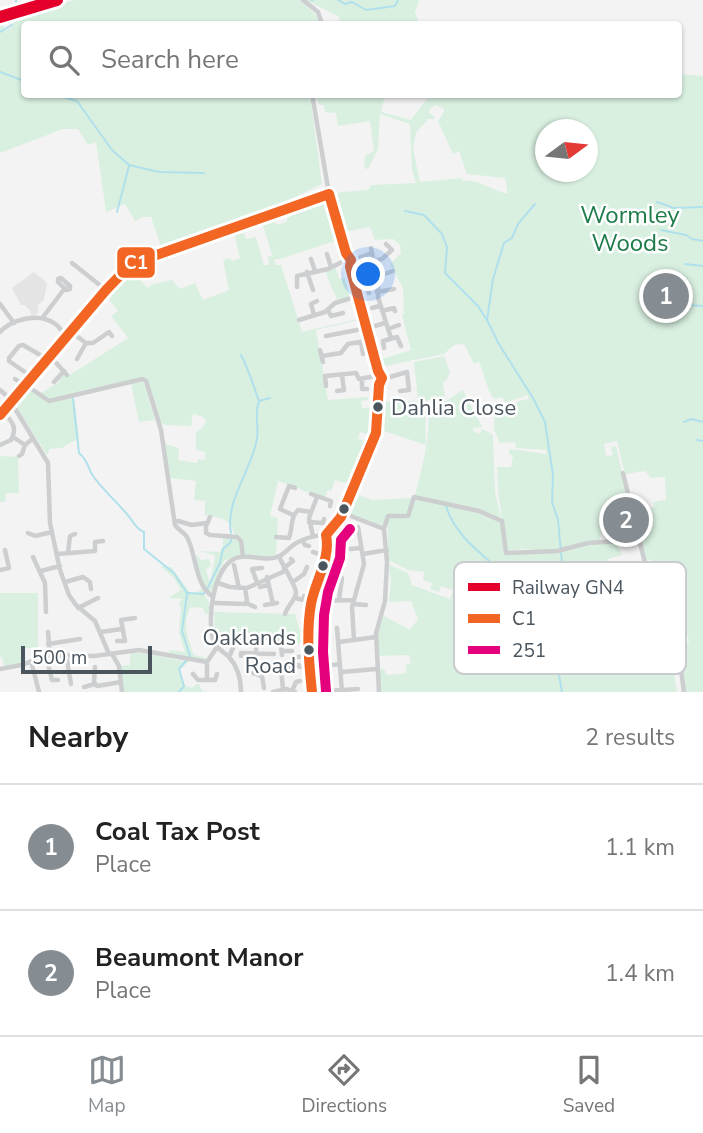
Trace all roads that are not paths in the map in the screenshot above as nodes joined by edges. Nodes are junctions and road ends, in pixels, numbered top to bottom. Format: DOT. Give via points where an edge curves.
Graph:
graph roads {
  1 [pos="303,0"];
  2 [pos="321,21"];
  3 [pos="313,98"];
  4 [pos="329,194"];
  5 [pos="386,244"];
  6 [pos="327,254"];
  7 [pos="312,259"];
  8 [pos="346,261"];
  9 [pos="373,261"];
  10 [pos="72,263"];
  11 [pos="331,267"];
  12 [pos="315,271"];
  13 [pos="393,271"];
  14 [pos="307,272"];
  15 [pos="376,277"];
  16 [pos="297,287"];
  17 [pos="65,288"];
  18 [pos="313,289"];
  19 [pos="394,289"];
  20 [pos="106,290"];
  21 [pos="377,290"];
  22 [pos="369,293"];
  23 [pos="358,296"];
  24 [pos="317,301"];
  25 [pos="0,304"];
  26 [pos="373,308"];
  27 [pos="381,309"];
  28 [pos="328,310"];
  29 [pos="395,311"];
  30 [pos="343,313"];
  31 [pos="314,315"];
  32 [pos="43,317"];
  33 [pos="299,320"];
  34 [pos="14,323"];
  35 [pos="385,323"];
  36 [pos="107,325"];
  37 [pos="399,326"];
  38 [pos="368,328"];
  39 [pos="388,329"];
  40 [pos="357,330"];
  41 [pos="0,332"];
  42 [pos="345,332"];
  43 [pos="67,334"];
  44 [pos="328,337"];
  45 [pos="391,338"];
  46 [pos="371,340"];
  47 [pos="361,342"];
  48 [pos="86,343"];
  49 [pos="348,344"];
  50 [pos="401,346"];
  51 [pos="384,348"];
  52 [pos="320,350"];
  53 [pos="363,354"];
  54 [pos="49,358"];
  55 [pos="77,359"];
  56 [pos="350,367"];
  57 [pos="365,370"];
  58 [pos="352,373"];
  59 [pos="342,376"];
  60 [pos="32,377"];
  61 [pos="377,378"];
  62 [pos="15,379"];
  63 [pos="54,383"];
  64 [pos="25,386"];
  65 [pos="327,386"];
  66 [pos="0,390"];
  67 [pos="364,390"];
  68 [pos="337,391"];
  69 [pos="400,391"];
  70 [pos="12,401"];
  71 [pos="1,414"];
  72 [pos="13,437"];
  73 [pos="31,440"];
  74 [pos="0,445"];
  75 [pos="24,446"];
  76 [pos="19,456"];
  77 [pos="624,473"];
  78 [pos="295,488"];
  79 [pos="330,506"];
  80 [pos="311,512"];
  81 [pos="343,513"];
  82 [pos="293,515"];
  83 [pos="210,517"];
  84 [pos="324,519"];
  85 [pos="178,521"];
  86 [pos="309,522"];
  87 [pos="207,524"];
  88 [pos="358,527"];
  89 [pos="384,529"];
  90 [pos="52,532"];
  91 [pos="28,533"];
  92 [pos="75,534"];
  93 [pos="329,535"];
  94 [pos="313,536"];
  95 [pos="276,537"];
  96 [pos="638,537"];
  97 [pos="302,540"];
  98 [pos="103,541"];
  99 [pos="309,546"];
  100 [pos="350,549"];
  101 [pos="5,550"];
  102 [pos="387,550"];
  103 [pos="362,551"];
  104 [pos="313,552"];
  105 [pos="68,553"];
  106 [pos="57,554"];
  107 [pos="33,556"];
  108 [pos="279,556"];
  109 [pos="326,556"];
  110 [pos="243,557"];
  111 [pos="290,559"];
  112 [pos="645,562"];
  113 [pos="234,565"];
  114 [pos="60,566"];
  115 [pos="307,566"];
  116 [pos="260,568"];
  117 [pos="284,569"];
  118 [pos="0,570"];
  119 [pos="41,571"];
  120 [pos="267,577"];
  121 [pos="380,577"];
  122 [pos="342,578"];
  123 [pos="387,578"];
  124 [pos="65,582"];
  125 [pos="293,582"];
  126 [pos="218,583"];
  127 [pos="259,585"];
  128 [pos="268,585"];
  129 [pos="242,588"];
  130 [pos="91,589"];
  131 [pos="212,596"];
  132 [pos="304,596"];
  133 [pos="98,598"];
  134 [pos="295,598"];
  135 [pos="339,600"];
  136 [pos="312,601"];
  137 [pos="353,602"];
  138 [pos="215,603"];
  139 [pos="246,603"];
  140 [pos="233,605"];
  141 [pos="265,605"];
  142 [pos="366,605"];
  143 [pos="255,607"];
  144 [pos="78,608"];
  145 [pos="46,612"];
  146 [pos="232,612"];
  147 [pos="285,614"];
  148 [pos="300,617"];
  149 [pos="309,617"];
  150 [pos="135,618"];
  151 [pos="309,626"];
  152 [pos="337,628"];
  153 [pos="122,629"];
  154 [pos="324,630"];
  155 [pos="48,632"];
  156 [pos="100,632"];
  157 [pos="376,637"];
  158 [pos="256,638"];
  159 [pos="80,639"];
  160 [pos="354,639"];
  161 [pos="117,641"];
  162 [pos="222,641"];
  163 [pos="339,642"];
  164 [pos="48,644"];
  165 [pos="235,644"];
  166 [pos="217,647"];
  167 [pos="321,649"];
  168 [pos="292,651"];
  169 [pos="256,653"];
  170 [pos="66,654"];
  171 [pos="111,654"];
  172 [pos="274,654"];
  173 [pos="48,655"];
  174 [pos="241,656"];
  175 [pos="309,656"];
  176 [pos="229,657"];
  177 [pos="298,657"];
  178 [pos="31,662"];
  179 [pos="207,662"];
  180 [pos="279,663"];
  181 [pos="340,664"];
  182 [pos="323,666"];
  183 [pos="95,667"];
  184 [pos="300,667"];
  185 [pos="310,668"];
  186 [pos="0,669"];
  187 [pos="281,670"];
  188 [pos="376,670"];
  189 [pos="342,672"];
  190 [pos="253,673"];
  191 [pos="193,674"];
  192 [pos="217,674"];
  193 [pos="682,674"];
  194 [pos="207,679"];
  195 [pos="58,680"];
  196 [pos="300,681"];
  197 [pos="121,682"];
  198 [pos="71,684"];
  199 [pos="95,684"];
  200 [pos="84,687"];
  201 [pos="261,689"];
  202 [pos="283,689"];
  203 [pos="358,689"];
  204 [pos="293,691"];
  205 [pos="328,691"];
  206 [pos="342,691"];
  207 [pos="39,692"];
  208 [pos="122,692"];
  209 [pos="241,692"];
  210 [pos="275,692"];
  211 [pos="312,692"];
  212 [pos="379,692"];
  213 [pos="684,692"];
  1 -- 2 [label="street" via="318,12"];
  3 -- 4 [label="street"];
  4 -- 8 [label="street"];
  4 -- 20 [label="street" via="134,262"];
  5 -- 9 [label="street" via="392,250"];
  6 -- 11 [label="street"];
  7 -- 12 [label="street"];
  8 -- 9 [label="street" via="371,251"];
  8 -- 11 [label="street"];
  8 -- 23 [label="street"];
  9 -- 15 [label="street"];
  10 -- 20 [label="street"];
  11 -- 12 [label="street"];
  12 -- 14 [label="street"];
  13 -- 15 [label="street"];
  14 -- 16 [label="street" via="297,276"];
  14 -- 18 [label="street"];
  15 -- 21 [label="street"];
  17 -- 32 [label="street"];
  19 -- 21 [label="street"];
  20 -- 43 [label="street"];
  21 -- 22 [label="street" via="368,288"];
  21 -- 27 [label="street"];
  23 -- 28 [label="street" via="336,302"];
  23 -- 38 [label="street"];
  24 -- 31 [label="street" via="311,304"];
  25 -- 34 [label="street"];
  26 -- 27 [label="street"];
  27 -- 29 [label="street"];
  27 -- 35 [label="street"];
  28 -- 30 [label="street" via="331,316"];
  28 -- 31 [label="street"];
  31 -- 33 [label="street"];
  32 -- 34 [label="street"];
  32 -- 43 [label="street"];
  34 -- 41 [label="street"];
  35 -- 38 [label="street"];
  35 -- 39 [label="street"];
  36 -- 48 [label="street" via="110,334"];
  37 -- 39 [label="street"];
  38 -- 46 [label="street"];
  39 -- 45 [label="street"];
  40 -- 42 [label="street"];
  42 -- 44 [label="street"];
  42 -- 49 [label="street"];
  43 -- 48 [label="street"];
  43 -- 54 [label="street"];
  45 -- 50 [label="street" via="398,337"];
  45 -- 51 [label="street" via="382,340"];
  46 -- 47 [label="street"];
  46 -- 61 [label="street"];
  47 -- 49 [label="street"];
  47 -- 53 [label="street"];
  48 -- 55 [label="street"];
  49 -- 52 [label="street" via="341,353 322,359"];
  54 -- 60 [label="street"];
  54 -- 60 [label="street" via="19,346 9,361"];
  54 -- 63 [label="street" via="65,373"];
  56 -- 58 [label="street"];
  57 -- 61 [label="street"];
  58 -- 59 [label="street"];
  58 -- 61 [label="street" via="358,379"];
  59 -- 65 [label="street" via="325,375"];
  59 -- 68 [label="street" via="344,392"];
  60 -- 64 [label="street"];
  61 -- 67 [label="street"];
  61 -- 69 [label="street" via="407,371 409,391"];
  61 -- 81 [label="street" via="376,433"];
  62 -- 64 [label="street"];
  64 -- 70 [label="street"];
  64 -- 131 [label="street" via="49,401 145,380 161,430 175,525 186,534"];
  66 -- 70 [label="street"];
  70 -- 71 [label="street"];
  70 -- 90 [label="street" via="47,463"];
  71 -- 72 [label="street" via="13,423"];
  72 -- 74 [label="street"];
  72 -- 75 [label="street"];
  73 -- 75 [label="street"];
  75 -- 76 [label="street"];
  77 -- 96 [label="street"];
  78 -- 82 [label="street" via="289,486 280,509"];
  79 -- 80 [label="street" via="331,501 314,495"];
  80 -- 82 [label="street" via="300,509"];
  80 -- 86 [label="street"];
  81 -- 89 [label="street"];
  81 -- 93 [label="street"];
  82 -- 95 [label="street" via="289,538"];
  83 -- 87 [label="street"];
  84 -- 86 [label="street" via="323,523"];
  85 -- 87 [label="street"];
  86 -- 94 [label="street"];
  87 -- 110 [label="street" via="206,533 237,537"];
  88 -- 103 [label="street"];
  89 -- 96 [label="street" via="388,516 408,516 414,496 502,522 506,553 560,551"];
  89 -- 102 [label="street"];
  90 -- 91 [label="street"];
  90 -- 106 [label="street"];
  92 -- 105 [label="street" via="68,541"];
  93 -- 94 [label="street"];
  93 -- 109 [label="street"];
  94 -- 97 [label="street"];
  96 -- 112 [label="street"];
  97 -- 99 [label="street"];
  97 -- 108 [label="street"];
  98 -- 105 [label="street" via="95,540 94,551"];
  100 -- 103 [label="street"];
  101 -- 118 [label="street" via="9,568"];
  102 -- 103 [label="street"];
  102 -- 123 [label="street"];
  103 -- 137 [label="street" via="364,567"];
  104 -- 109 [label="street"];
  105 -- 106 [label="street"];
  106 -- 114 [label="street"];
  107 -- 119 [label="street"];
  108 -- 110 [label="street"];
  108 -- 117 [label="street"];
  109 -- 136 [label="street"];
  110 -- 126 [label="street" via="228,564"];
  111 -- 117 [label="street" via="292,564"];
  113 -- 129 [label="street"];
  114 -- 119 [label="street"];
  114 -- 124 [label="street"];
  115 -- 125 [label="street"];
  116 -- 127 [label="street" via="252,569"];
  117 -- 120 [label="street"];
  117 -- 125 [label="street"];
  119 -- 145 [label="street"];
  120 -- 127 [label="street"];
  120 -- 128 [label="street"];
  121 -- 123 [label="street"];
  122 -- 135 [label="street"];
  123 -- 157 [label="street"];
  124 -- 130 [label="street" via="88,577"];
  124 -- 144 [label="street"];
  125 -- 134 [label="street"];
  126 -- 129 [label="street"];
  126 -- 131 [label="street"];
  127 -- 128 [label="street"];
  127 -- 129 [label="street"];
  128 -- 141 [label="street" via="275,603"];
  129 -- 139 [label="street"];
  131 -- 166 [label="street" via="212,636"];
  132 -- 134 [label="street" via="304,600"];
  133 -- 144 [label="street"];
  134 -- 147 [label="street"];
  135 -- 136 [label="street"];
  135 -- 137 [label="street"];
  136 -- 149 [label="street"];
  137 -- 142 [label="street"];
  137 -- 160 [label="street"];
  138 -- 140 [label="street"];
  139 -- 140 [label="street"];
  139 -- 143 [label="street"];
  140 -- 146 [label="street"];
  144 -- 156 [label="street" via="95,621"];
  148 -- 149 [label="street"];
  149 -- 151 [label="street"];
  150 -- 153 [label="street" via="121,620"];
  151 -- 154 [label="street"];
  151 -- 175 [label="street"];
  152 -- 163 [label="street"];
  153 -- 156 [label="street"];
  153 -- 161 [label="street" via="125,641"];
  155 -- 164 [label="street"];
  156 -- 171 [label="street"];
  157 -- 160 [label="street"];
  157 -- 188 [label="street"];
  158 -- 165 [label="street" via="238,636"];
  158 -- 168 [label="street" via="280,638 282,653"];
  158 -- 169 [label="street"];
  159 -- 164 [label="street"];
  160 -- 163 [label="street"];
  162 -- 165 [label="street"];
  163 -- 181 [label="street"];
  164 -- 173 [label="street"];
  165 -- 176 [label="street"];
  166 -- 176 [label="street"];
  166 -- 179 [label="street"];
  167 -- 182 [label="street"];
  169 -- 172 [label="street"];
  169 -- 174 [label="street"];
  170 -- 171 [label="street"];
  170 -- 173 [label="street"];
  170 -- 198 [label="street"];
  171 -- 179 [label="street" via="145,651"];
  171 -- 197 [label="street"];
  173 -- 178 [label="street"];
  173 -- 195 [label="street" via="52,680"];
  175 -- 177 [label="street"];
  175 -- 185 [label="street"];
  176 -- 209 [label="street" via="239,674"];
  178 -- 186 [label="street"];
  178 -- 207 [label="street"];
  179 -- 194 [label="street"];
  180 -- 187 [label="street"];
  181 -- 182 [label="street"];
  181 -- 189 [label="street"];
  182 -- 185 [label="street"];
  183 -- 199 [label="street"];
  184 -- 187 [label="street"];
  185 -- 211 [label="street"];
  187 -- 202 [label="street"];
  188 -- 189 [label="street"];
  188 -- 212 [label="street"];
  189 -- 206 [label="street"];
  190 -- 201 [label="street" via="262,676"];
  191 -- 194 [label="street" via="197,682"];
  192 -- 194 [label="street" via="216,679"];
  193 -- 213 [label="street"];
  196 -- 204 [label="street"];
  197 -- 199 [label="street"];
  197 -- 208 [label="street"];
  199 -- 200 [label="street"];
  201 -- 210 [label="street"];
  202 -- 204 [label="street"];
  202 -- 210 [label="street"];
  203 -- 206 [label="street"];
  205 -- 206 [label="street"];
}
